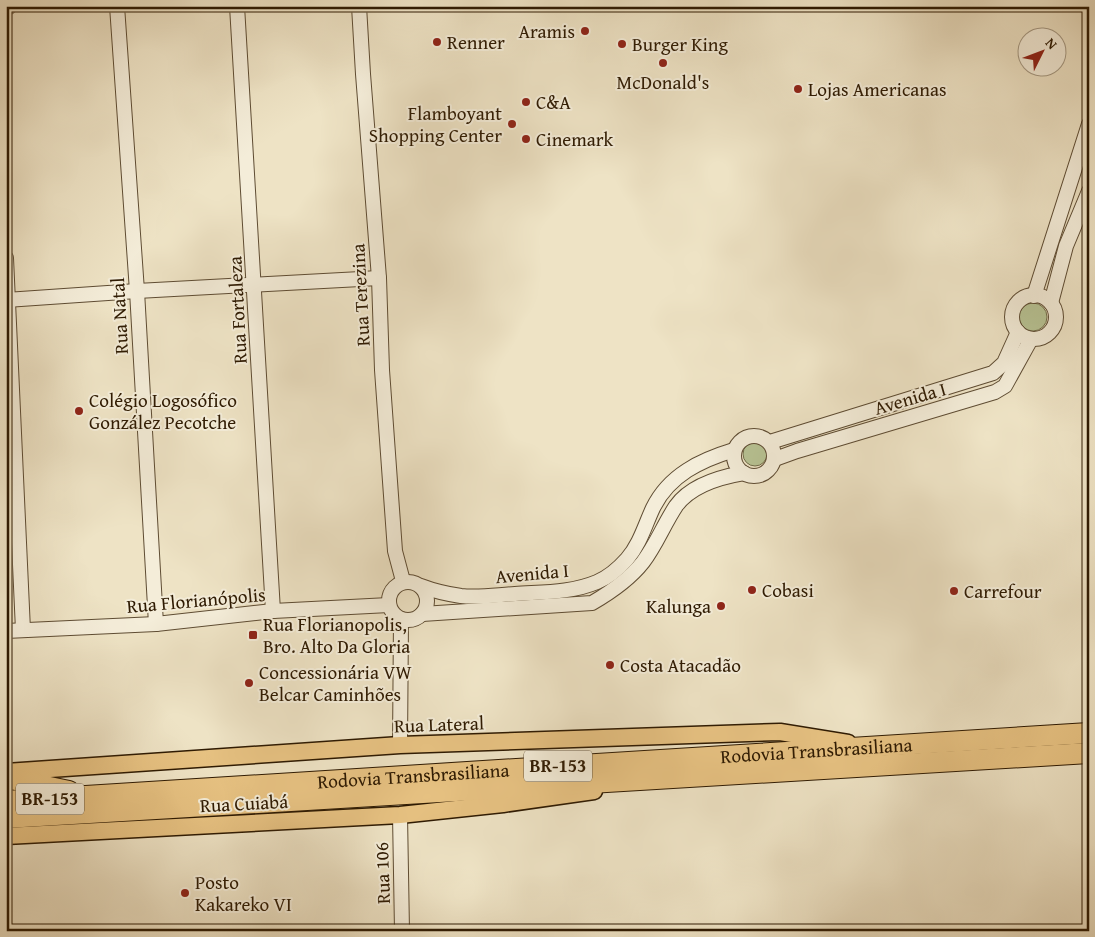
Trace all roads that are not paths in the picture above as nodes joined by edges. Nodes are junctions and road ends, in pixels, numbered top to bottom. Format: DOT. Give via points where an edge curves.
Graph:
graph roads {
  1 [pos="10,6"];
  2 [pos="117,6"];
  3 [pos="237,6"];
  4 [pos="359,6"];
  5 [pos="6,9"];
  6 [pos="1089,124"];
  7 [pos="1089,191"];
  8 [pos="6,258"];
  9 [pos="379,278"];
  10 [pos="254,284"];
  11 [pos="137,290"];
  12 [pos="1034,296"];
  13 [pos="8,300"];
  14 [pos="1051,303"];
  15 [pos="1018,332"];
  16 [pos="1031,339"];
  17 [pos="770,442"];
  18 [pos="734,450"];
  19 [pos="775,459"];
  20 [pos="744,473"];
  21 [pos="402,582"];
  22 [pos="420,586"];
  23 [pos="389,605"];
  24 [pos="273,611"];
  25 [pos="422,614"];
  26 [pos="401,619"];
  27 [pos="156,624"];
  28 [pos="23,630"];
  29 [pos="6,631"];
  30 [pos="1089,723"];
  31 [pos="1089,733"];
  32 [pos="1023,736"];
  33 [pos="400,745"];
  34 [pos="872,746"];
  35 [pos="1089,755"];
  36 [pos="6,772"];
  37 [pos="692,777"];
  38 [pos="6,778"];
  39 [pos="93,796"];
  40 [pos="6,801"];
  41 [pos="400,815"];
  42 [pos="6,818"];
  43 [pos="6,836"];
  44 [pos="402,931"];
  1 -- 5 [label="street"];
  2 -- 11 [label="street, Rua Natal"];
  3 -- 10 [label="street, Rua Fortaleza"];
  4 -- 9 [label="street, Rua Terezina"];
  6 -- 12 [label="street"];
  7 -- 14 [label="street" via="1066,246"];
  8 -- 13 [label="street"];
  9 -- 10 [label="street"];
  9 -- 21 [label="street, Rua Terezina" via="394,542"];
  10 -- 11 [label="street"];
  10 -- 24 [label="street, Rua Fortaleza"];
  11 -- 13 [label="street"];
  11 -- 27 [label="street, Rua Natal"];
  12 -- 14 [label="street"];
  12 -- 15 [label="street" via="1025,297 1015,306 1012,320"];
  13 -- 28 [label="street"];
  14 -- 16 [label="street" via="1056,317 1051,331 1039,339"];
  15 -- 16 [label="street"];
  15 -- 17 [label="street, Avenida I" via="1004,364 993,373"];
  16 -- 19 [label="street, Avenida I" via="1005,386 995,392"];
  17 -- 18 [label="street" via="759,436 747,436"];
  17 -- 19 [label="street"];
  18 -- 20 [label="street" via="735,463"];
  18 -- 22 [label="street, Avenida I" via="680,474 653,506 639,541 628,557 614,572 598,582 567,591 478,596 439,592"];
  19 -- 20 [label="street" via="763,474"];
  20 -- 25 [label="street, Avenida I" via="707,482 677,504 642,563 610,593 592,603"];
  21 -- 22 [label="street"];
  21 -- 23 [label="street" via="391,590"];
  22 -- 25 [label="street" via="427,602"];
  23 -- 24 [label="street, Rua Florianópolis"];
  23 -- 26 [label="street" via="393,614"];
  24 -- 27 [label="street, Rua Florianópolis"];
  25 -- 26 [label="street" via="414,620"];
  26 -- 33 [label="street"];
  27 -- 28 [label="street, Rua Florianópolis"];
  28 -- 29 [label="street, Rua Florianópolis"];
  30 -- 32 [label="highway"];
  31 -- 32 [label="highway, Rodovia Transbrasiliana / BR-153"];
  32 -- 34 [label="highway, Rodovia Transbrasiliana / BR-153"];
  33 -- 34 [label="main road, Rua Lateral" via="780,732"];
  33 -- 36 [label="main road, Rua Lateral"];
  34 -- 39 [label="highway, Rodovia Transbrasiliana / BR-153"];
  35 -- 37 [label="highway, Rodovia Transbrasiliana / BR-153"];
  37 -- 41 [label="main road, Rua Cuiabá"];
  37 -- 42 [label="highway, Rodovia Transbrasiliana / BR-153"];
  38 -- 39 [label="highway"];
  39 -- 40 [label="highway, Rodovia Transbrasiliana / BR-153"];
  41 -- 43 [label="main road, Rua Cuiabá"];
  41 -- 44 [label="street, Rua 106"];
}
